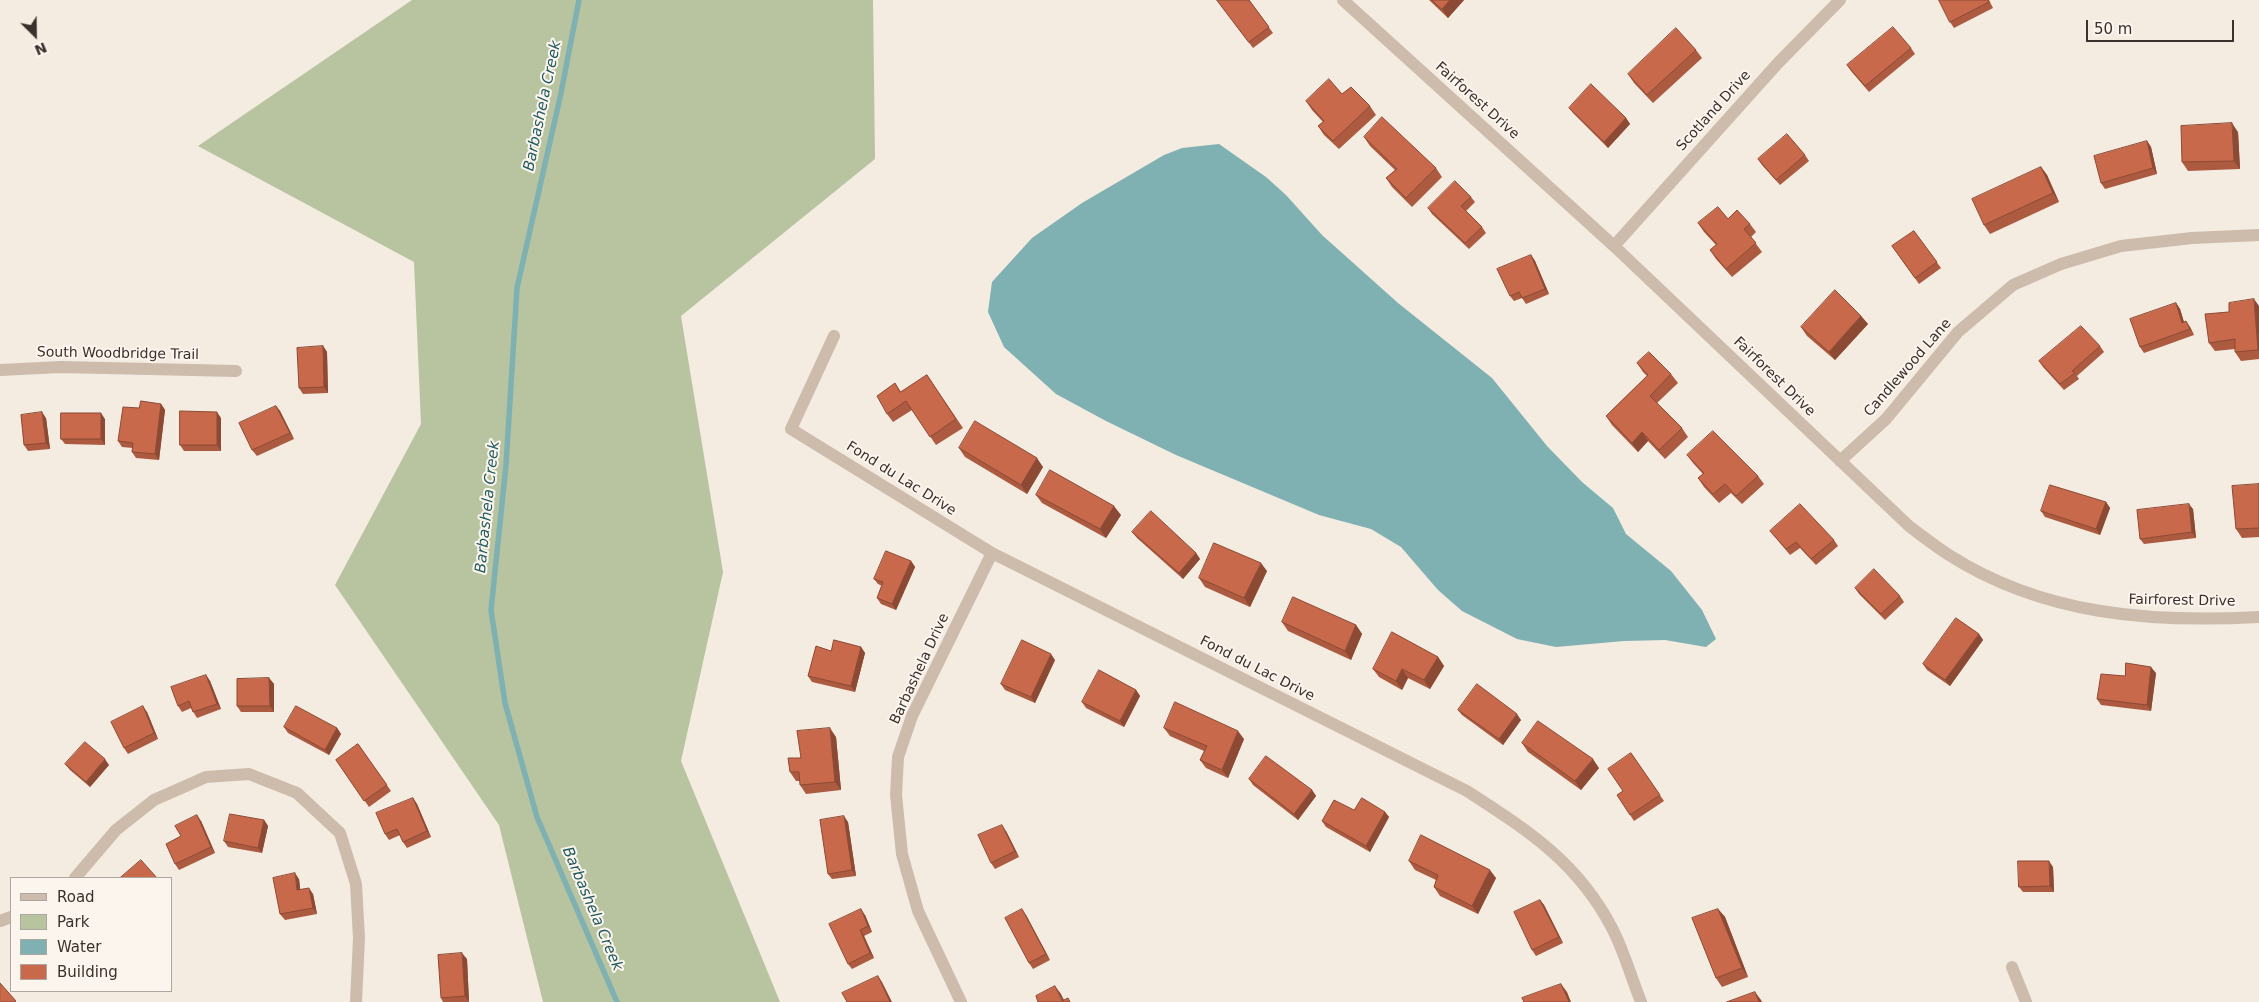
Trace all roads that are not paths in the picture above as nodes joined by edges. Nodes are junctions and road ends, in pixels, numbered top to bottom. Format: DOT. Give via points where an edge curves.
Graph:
graph roads {
  1 [pos="1343,0"];
  2 [pos="1840,0"];
  3 [pos="2259,235"];
  4 [pos="1614,246"];
  5 [pos="834,336"];
  6 [pos="0,370"];
  7 [pos="236,371"];
  8 [pos="1840,461"];
  9 [pos="992,553"];
  10 [pos="2259,617"];
  11 [pos="76,877"];
  12 [pos="2012,967"];
  13 [pos="356,1002"];
  14 [pos="961,1002"];
  15 [pos="1641,1002"];
  16 [pos="2026,1002"];
  1 -- 4 [label="street, Fairforest Drive"];
  2 -- 4 [label="street, Scotland Drive" via="1778,63"];
  3 -- 8 [label="street, Candlewood Lane" via="2121,246 2061,264 2013,286 1958,332 1886,418"];
  4 -- 8 [label="street, Fairforest Drive"];
  5 -- 9 [label="street, Fond du Lac Drive" via="791,429"];
  6 -- 7 [label="street, South Woodbridge Trail" via="61,366"];
  8 -- 10 [label="street, Fairforest Drive" via="1909,526 1950,556 2002,583 2058,603 2135,617"];
  9 -- 14 [label="street, Barbashela Drive" via="912,716 898,758 896,795 902,854 918,910"];
  9 -- 15 [label="street, Fond du Lac Drive" via="1467,791 1532,833 1559,856 1596,901 1620,945"];
  11 -- 13 [label="street" via="116,830 154,800 206,777 248,774 297,794 340,834 356,884"];
  12 -- 16 [label="street"];
}
